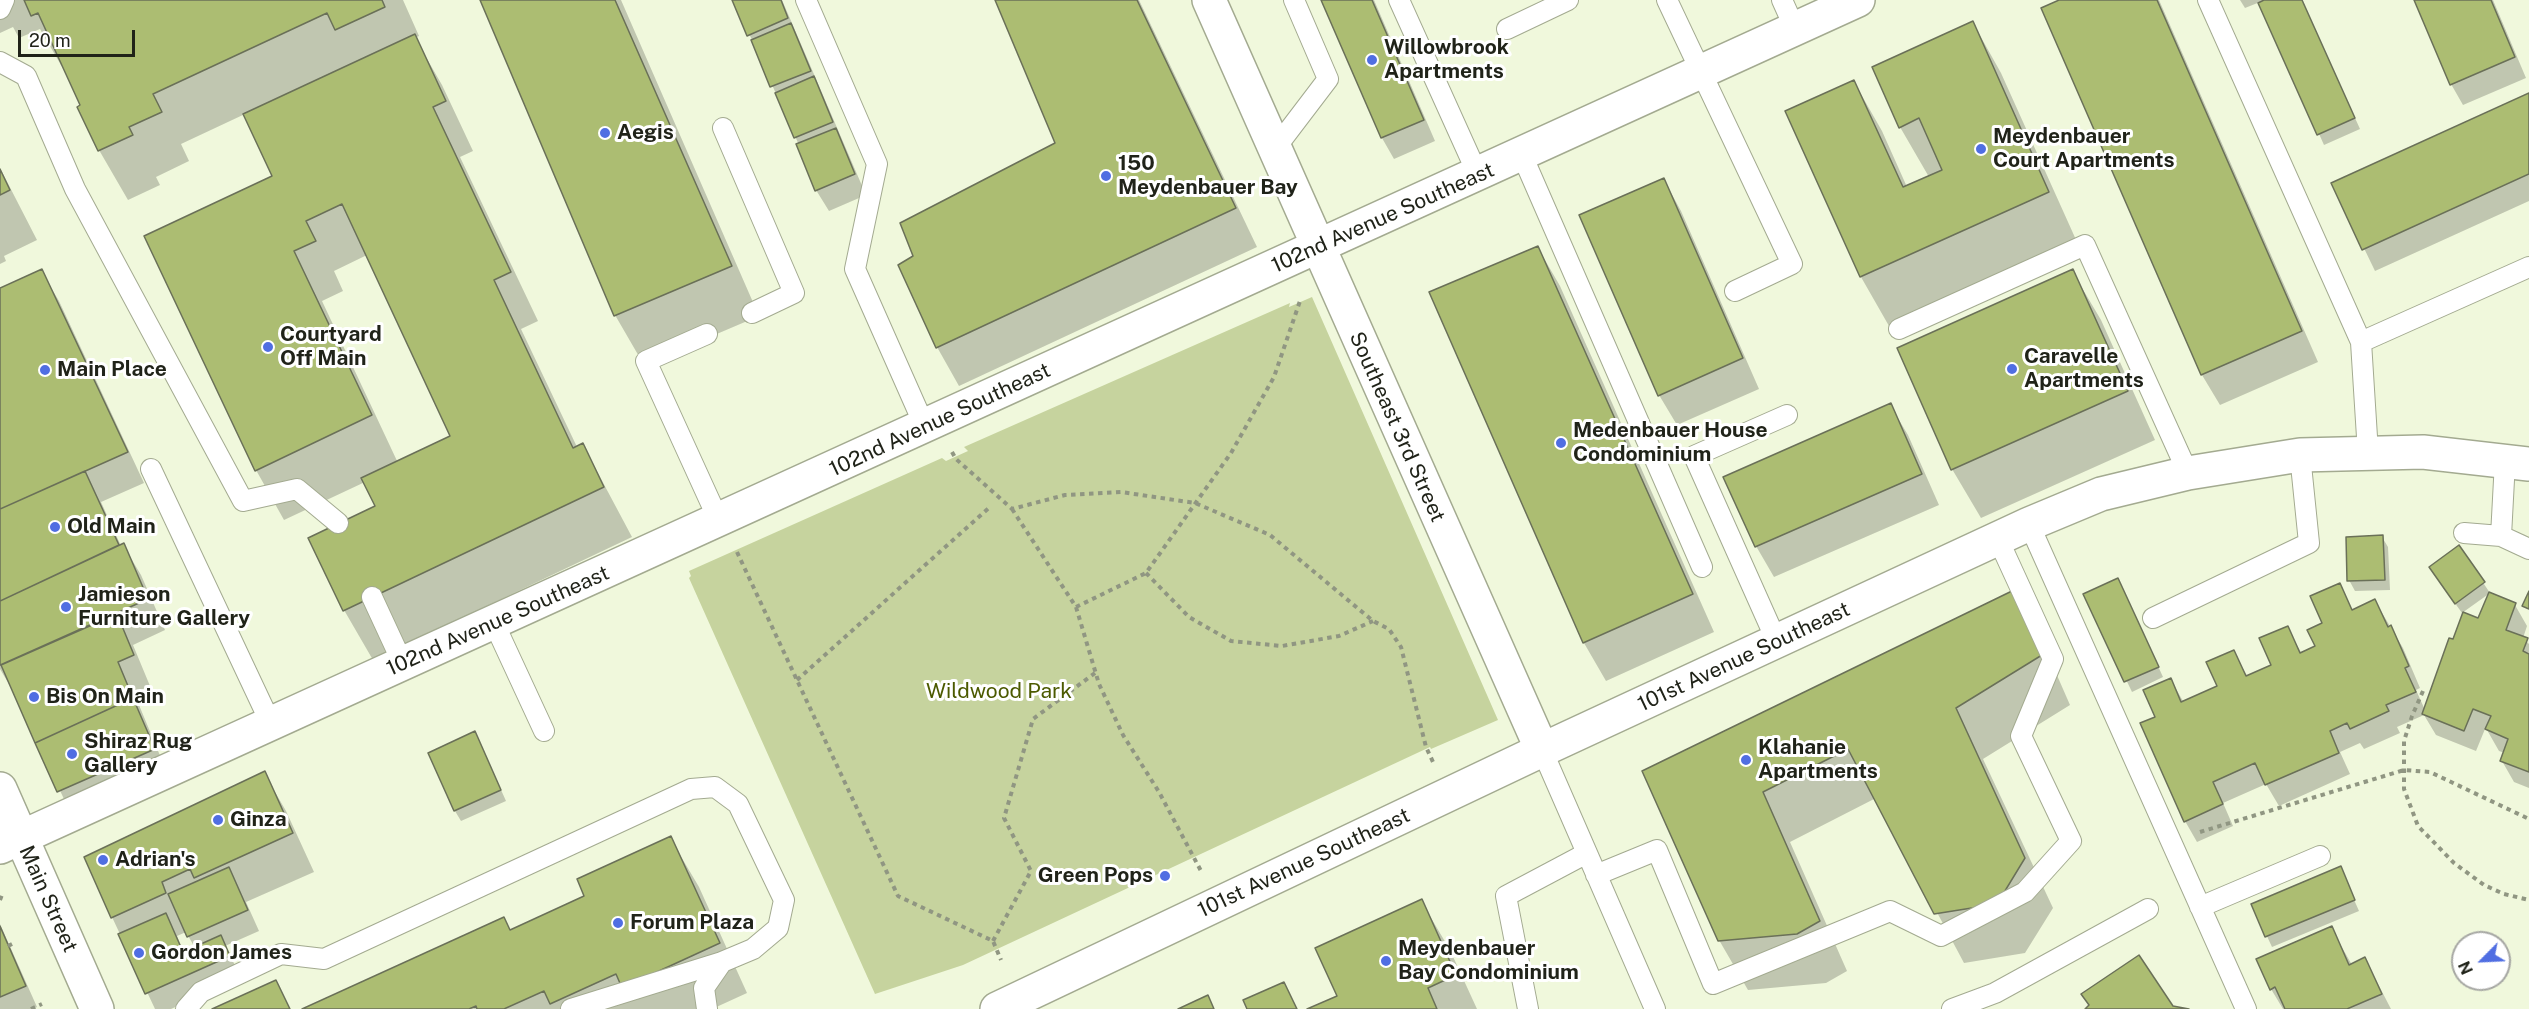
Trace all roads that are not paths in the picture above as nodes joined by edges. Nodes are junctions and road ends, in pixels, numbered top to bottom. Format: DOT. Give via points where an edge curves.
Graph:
graph roads {
  1 [pos="4,0"];
  2 [pos="806,0"];
  3 [pos="1209,0"];
  4 [pos="1294,0"];
  5 [pos="1399,0"];
  6 [pos="1568,0"];
  7 [pos="1667,0"];
  8 [pos="1858,0"];
  9 [pos="2208,0"];
  10 [pos="0,9"];
  11 [pos="1789,15"];
  12 [pos="1507,29"];
  13 [pos="0,62"];
  14 [pos="1702,72"];
  15 [pos="723,128"];
  16 [pos="1274,150"];
  17 [pos="1522,155"];
  18 [pos="1479,175"];
  19 [pos="1318,248"];
  20 [pos="2529,267"];
  21 [pos="1735,291"];
  22 [pos="752,313"];
  23 [pos="1899,329"];
  24 [pos="707,334"];
  25 [pos="2361,342"];
  26 [pos="1787,415"];
  27 [pos="937,436"];
  28 [pos="2368,453"];
  29 [pos="2300,455"];
  30 [pos="2517,463"];
  31 [pos="152,469"];
  32 [pos="2188,472"];
  33 [pos="719,521"];
  34 [pos="338,523"];
  35 [pos="2029,524"];
  36 [pos="2464,532"];
  37 [pos="2501,536"];
  38 [pos="1998,539"];
  39 [pos="2529,549"];
  40 [pos="1702,567"];
  41 [pos="372,597"];
  42 [pos="2153,618"];
  43 [pos="494,622"];
  44 [pos="1776,642"];
  45 [pos="403,664"];
  46 [pos="271,724"];
  47 [pos="544,731"];
  48 [pos="1542,750"];
  49 [pos="0,789"];
  50 [pos="11,842"];
  51 [pos="1587,853"];
  52 [pos="2320,856"];
  53 [pos="1596,875"];
  54 [pos="2200,907"];
  55 [pos="2148,909"];
  56 [pos="722,962"];
  57 [pos="97,1009"];
  58 [pos="186,1009"];
  59 [pos="571,1009"];
  60 [pos="707,1009"];
  61 [pos="997,1009"];
  62 [pos="1528,1009"];
  63 [pos="1655,1009"];
  64 [pos="1952,1009"];
  65 [pos="2246,1009"];
  1 -- 10 [label="lane"];
  2 -- 27 [label="lane" via="877,164 855,269"];
  3 -- 16 [label="street, Southeast 3rd Street"];
  4 -- 16 [label="lane" via="1328,79"];
  5 -- 18 [label="lane"];
  6 -- 12 [label="lane"];
  7 -- 14 [label="lane"];
  8 -- 11 [label="street, 102nd Avenue Southeast"];
  9 -- 25 [label="lane"];
  11 -- 14 [label="street, 102nd Avenue Southeast"];
  13 -- 34 [label="lane" via="26,76 75,189 243,501 297,489"];
  14 -- 17 [label="street, 102nd Avenue Southeast"];
  14 -- 21 [label="lane" via="1792,264"];
  15 -- 22 [label="lane" via="794,293"];
  16 -- 19 [label="street, Southeast 3rd Street"];
  17 -- 18 [label="street, 102nd Avenue Southeast"];
  17 -- 40 [label="lane"];
  18 -- 19 [label="street, 102nd Avenue Southeast"];
  19 -- 27 [label="street, 102nd Avenue Southeast"];
  19 -- 48 [label="street, Southeast 3rd Street"];
  20 -- 25 [label="lane"];
  23 -- 32 [label="lane" via="2085,245"];
  24 -- 33 [label="lane" via="646,361"];
  25 -- 28 [label="lane"];
  26 -- 44 [label="lane" via="1694,456"];
  27 -- 33 [label="street, 102nd Avenue Southeast"];
  28 -- 29 [label="street, 101st Avenue Southeast"];
  28 -- 30 [label="street, 101st Avenue Southeast" via="2423,452"];
  29 -- 32 [label="street, 101st Avenue Southeast"];
  29 -- 42 [label="lane" via="2309,543"];
  30 -- 37 [label="lane"];
  31 -- 46 [label="lane"];
  32 -- 35 [label="street, 101st Avenue Southeast" via="2102,494"];
  33 -- 43 [label="street, 102nd Avenue Southeast"];
  35 -- 38 [label="street, 101st Avenue Southeast"];
  35 -- 54 [label="lane"];
  36 -- 37 [label="lane"];
  37 -- 39 [label="lane"];
  38 -- 44 [label="street, 101st Avenue Southeast"];
  38 -- 53 [label="lane" via="2053,659 2021,736 2071,841 2025,892 1941,936 1890,911 1713,984 1657,850"];
  41 -- 45 [label="lane"];
  43 -- 45 [label="street, 102nd Avenue Southeast"];
  43 -- 47 [label="lane"];
  44 -- 48 [label="street, 101st Avenue Southeast"];
  45 -- 46 [label="street, 102nd Avenue Southeast"];
  46 -- 50 [label="street, 102nd Avenue Southeast"];
  48 -- 51 [label="lane, Southeast 3rd Street"];
  48 -- 61 [label="street, 101st Avenue Southeast"];
  49 -- 50 [label="street, Main Street"];
  50 -- 57 [label="street, Main Street"];
  51 -- 53 [label="lane, Southeast 3rd Street"];
  51 -- 62 [label="lane" via="1506,896"];
  52 -- 54 [label="lane"];
  53 -- 63 [label="lane, Southeast 3rd Street"];
  54 -- 65 [label="lane"];
  55 -- 64 [label="lane" via="1995,993"];
  56 -- 58 [label="lane" via="753,949 778,928 784,900 738,804 715,787 691,789 324,959 281,954 201,992"];
  56 -- 59 [label="lane"];
  56 -- 60 [label="lane" via="704,988"];
}
